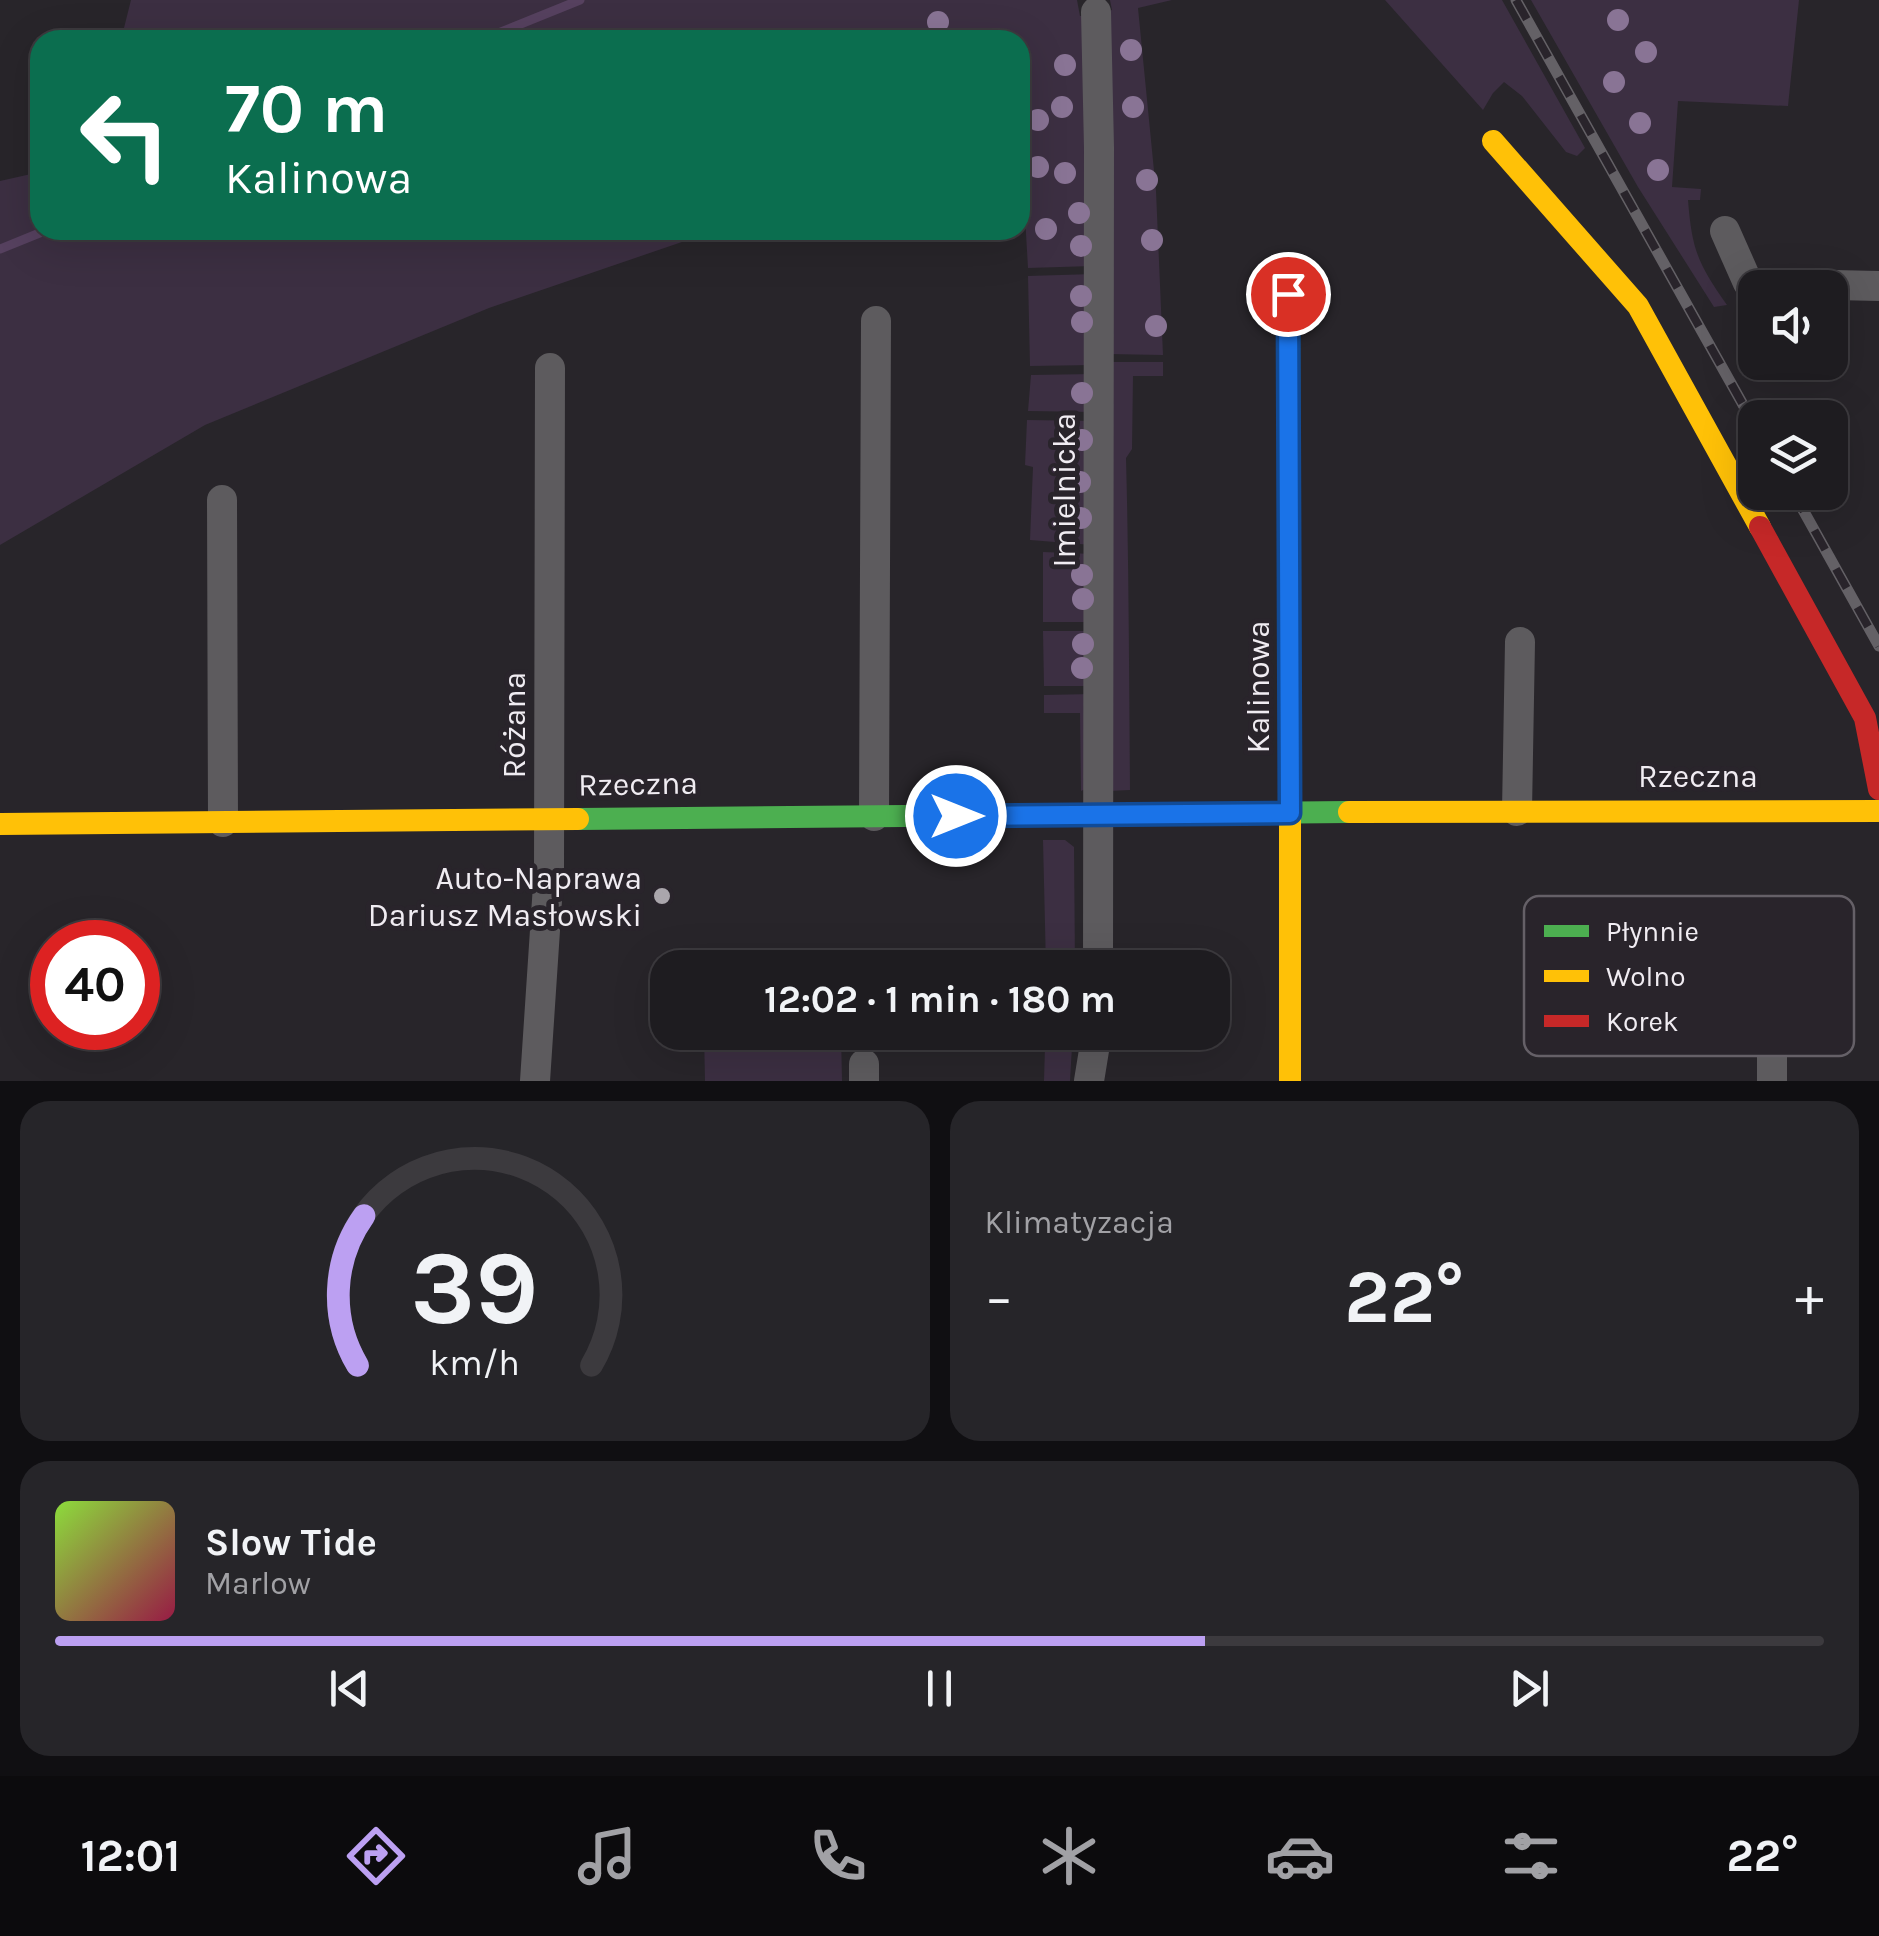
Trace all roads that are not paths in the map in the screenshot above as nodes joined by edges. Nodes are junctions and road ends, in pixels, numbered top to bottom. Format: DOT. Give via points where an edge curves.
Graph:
graph roads {
  1 [pos="1096,12"];
  2 [pos="1494,141"];
  3 [pos="1725,232"];
  4 [pos="1879,286"];
  5 [pos="1288,294"];
  6 [pos="876,322"];
  7 [pos="550,368"];
  8 [pos="222,500"];
  9 [pos="1520,642"];
  10 [pos="1879,789"];
  11 [pos="1518,811"];
  12 [pos="1879,811"];
  13 [pos="1290,813"];
  14 [pos="1100,814"];
  15 [pos="874,816"];
  16 [pos="548,820"];
  17 [pos="223,822"];
  18 [pos="0,824"];
  19 [pos="1098,950"];
  20 [pos="1094,1050"];
  21 [pos="535,1081"];
  22 [pos="1089,1081"];
  23 [pos="1290,1081"];
  1 -- 14 [label="street, Imielnicka"];
  2 -- 10 [label="street" via="1638,306 1865,718"];
  3 -- 4 [label="street" via="1748,284"];
  5 -- 13 [label="street, Kalinowa"];
  6 -- 15 [label="street"];
  7 -- 16 [label="street, Różana"];
  8 -- 17 [label="street"];
  9 -- 11 [label="street"];
  11 -- 12 [label="street, Rzeczna"];
  11 -- 13 [label="street, Rzeczna"];
  13 -- 14 [label="street, Rzeczna"];
  13 -- 23 [label="street, Kalinowa"];
  14 -- 15 [label="street, Rzeczna"];
  14 -- 19 [label="street, Imielnicka"];
  15 -- 16 [label="street, Rzeczna"];
  16 -- 17 [label="street, Rzeczna"];
  16 -- 21 [label="street, Różana"];
  17 -- 18 [label="street, Rzeczna"];
  20 -- 22 [label="street"];
}
